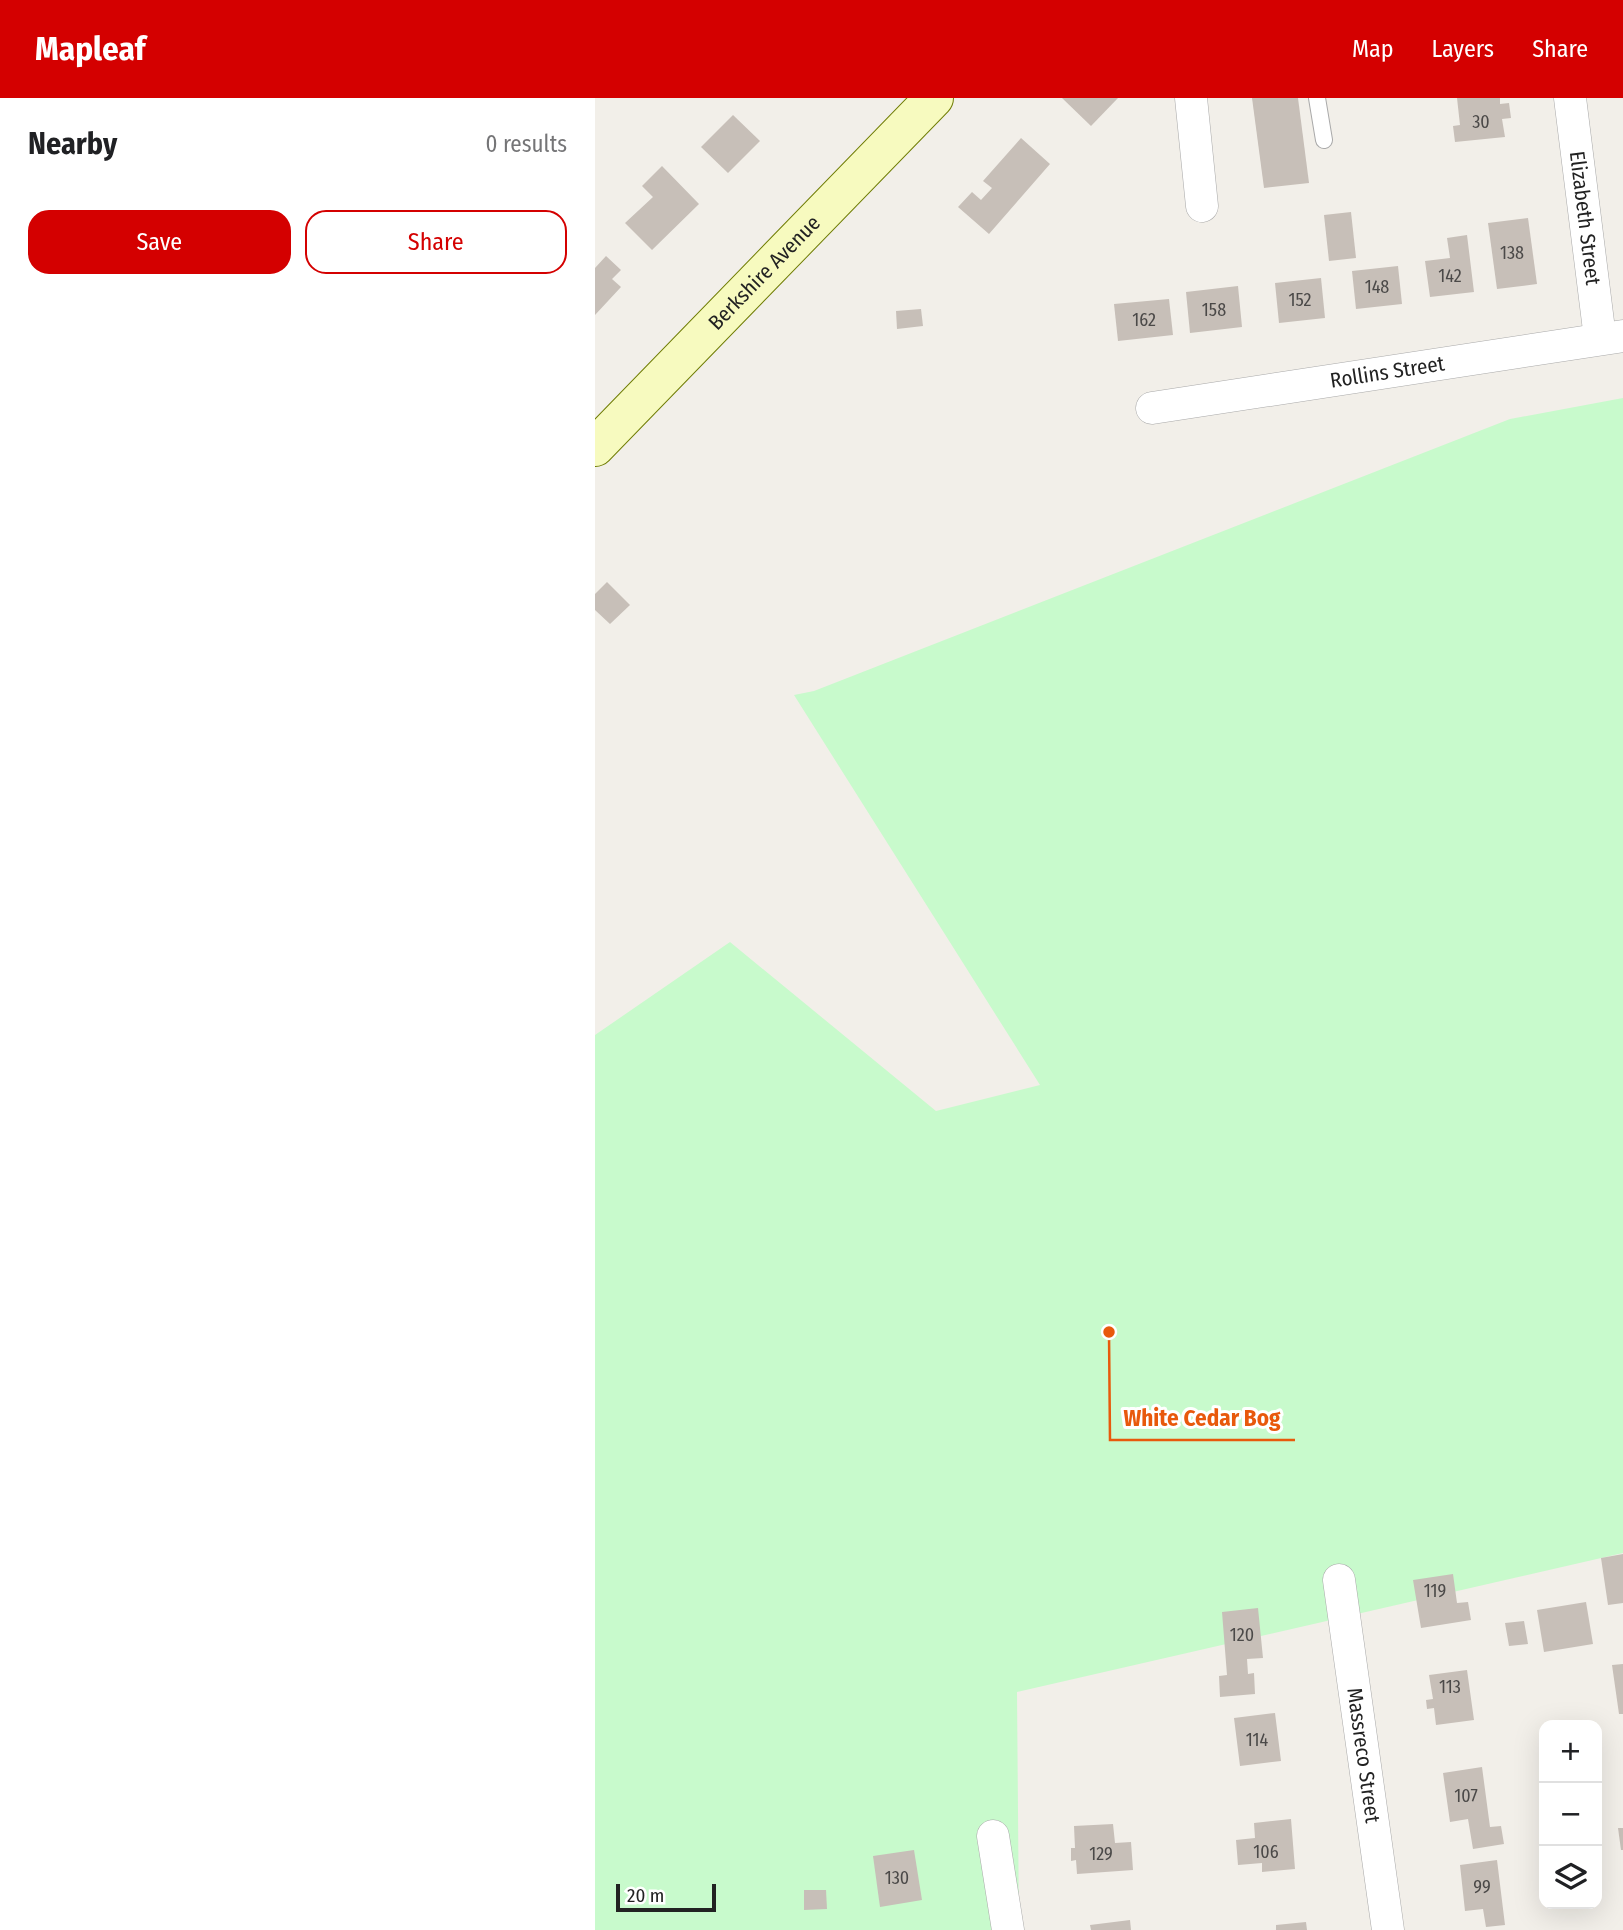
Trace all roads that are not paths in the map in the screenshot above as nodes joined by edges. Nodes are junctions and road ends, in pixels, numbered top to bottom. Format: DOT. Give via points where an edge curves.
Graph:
graph roads {
  1 [pos="934,98"];
  2 [pos="1191,98"];
  3 [pos="1317,98"];
  4 [pos="1570,98"];
  5 [pos="1324,139"];
  6 [pos="1202,206"];
  7 [pos="1612,337"];
  8 [pos="1152,408"];
  9 [pos="595,447"];
  10 [pos="1339,1580"];
  11 [pos="993,1836"];
  12 [pos="1008,1930"];
  13 [pos="1388,1930"];
  1 -- 9 [label="main road, Berkshire Avenue"];
  2 -- 6 [label="street"];
  3 -- 5 [label="lane"];
  4 -- 7 [label="street, Elizabeth Street"];
  7 -- 8 [label="street, Rollins Street"];
  10 -- 13 [label="street, Massreco Street"];
  11 -- 12 [label="street"];
}
